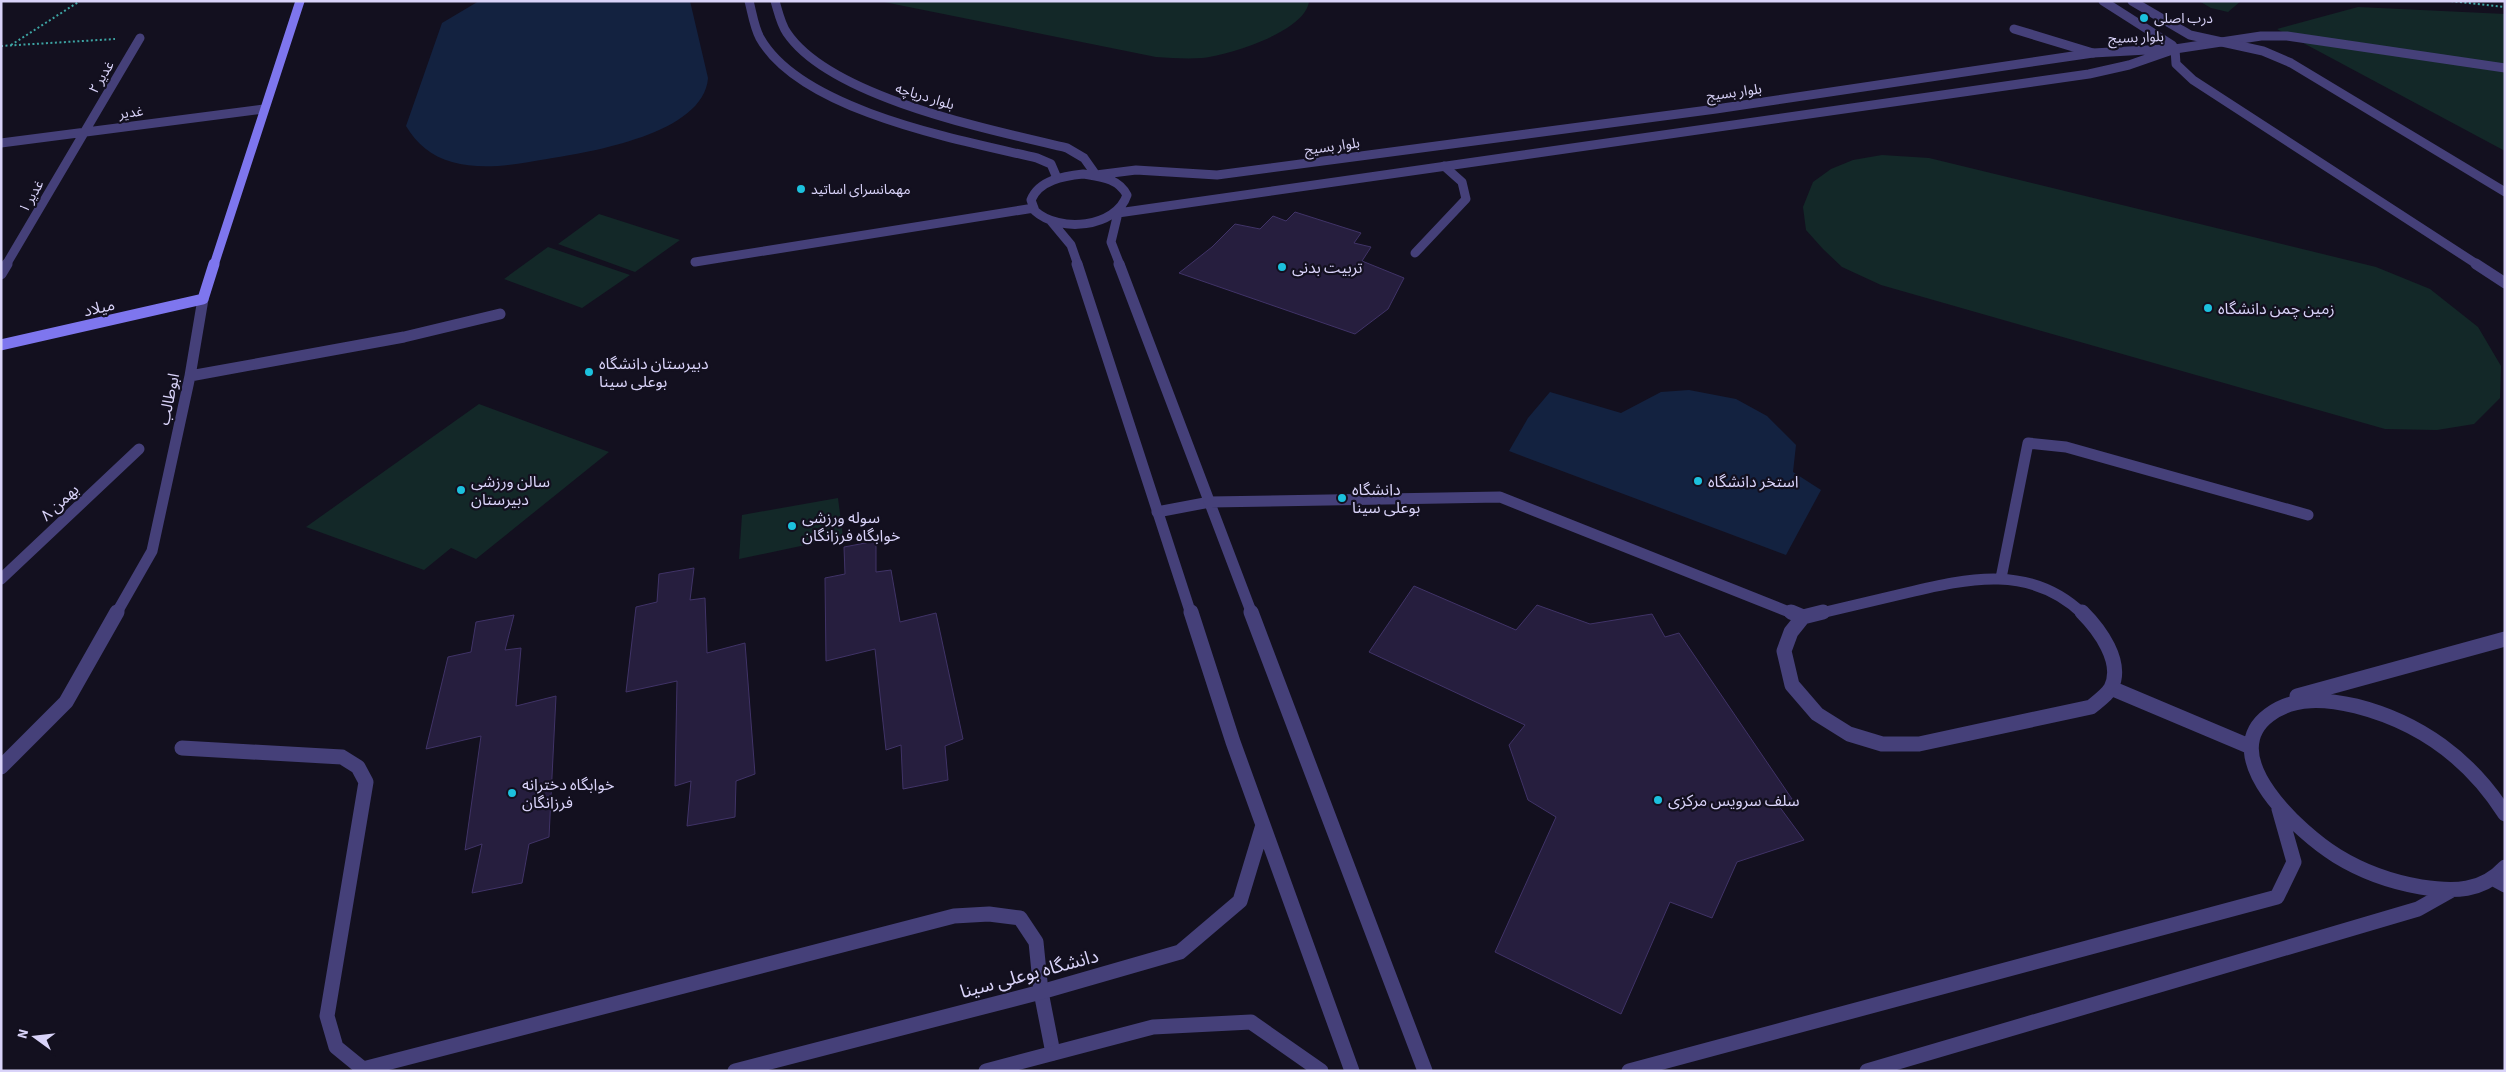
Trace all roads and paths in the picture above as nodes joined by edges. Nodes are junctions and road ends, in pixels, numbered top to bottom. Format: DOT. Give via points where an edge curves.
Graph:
graph roads {
  1 [pos="80,1"];
  2 [pos="300,1"];
  3 [pos="749,1"];
  4 [pos="775,1"];
  5 [pos="2103,1"];
  6 [pos="2132,1"];
  7 [pos="2451,1"];
  8 [pos="2505,7"];
  9 [pos="2014,29"];
  10 [pos="140,38"];
  11 [pos="2219,43"];
  12 [pos="1,46"];
  13 [pos="11,46"];
  14 [pos="2175,49"];
  15 [pos="2093,53"];
  16 [pos="2505,68"];
  17 [pos="264,109"];
  18 [pos="85,131"];
  19 [pos="1,143"];
  20 [pos="1444,166"];
  21 [pos="1096,175"];
  22 [pos="1057,178"];
  23 [pos="2505,192"];
  24 [pos="1034,208"];
  25 [pos="1118,212"];
  26 [pos="1052,221"];
  27 [pos="1415,254"];
  28 [pos="695,262"];
  29 [pos="1,274"];
  30 [pos="2505,283"];
  31 [pos="203,298"];
  32 [pos="500,314"];
  33 [pos="1,345"];
  34 [pos="190,376"];
  35 [pos="139,450"];
  36 [pos="1210,502"];
  37 [pos="1158,512"];
  38 [pos="2308,515"];
  39 [pos="2001,578"];
  40 [pos="1,579"];
  41 [pos="1803,617"];
  42 [pos="2505,639"];
  43 [pos="2111,688"];
  44 [pos="2280,707"];
  45 [pos="2250,746"];
  46 [pos="182,748"];
  47 [pos="1,768"];
  48 [pos="2492,792"];
  49 [pos="2505,803"];
  50 [pos="2279,809"];
  51 [pos="2505,814"];
  52 [pos="1263,825"];
  53 [pos="2505,866"];
  54 [pos="2499,882"];
  55 [pos="2450,891"];
  56 [pos="1041,992"];
  57 [pos="1052,1053"];
  58 [pos="735,1071"];
  59 [pos="986,1071"];
  60 [pos="1321,1071"];
  61 [pos="1352,1071"];
  62 [pos="1425,1071"];
  63 [pos="1629,1071"];
  64 [pos="1867,1071"];
  1 -- 13 [label="path"];
  2 -- 17 [label="street, ابوطالب"];
  3 -- 22 [label="street, بلوار دریاچه" via="750,12 763,42 796,78 816,90 902,124 1037,158 1051,164"];
  4 -- 21 [label="street, بلوار دریاچه" via="781,23 795,45 841,77 877,95 922,111 1081,153"];
  5 -- 14 [label="street" via="2166,39"];
  6 -- 11 [label="street" via="2190,35"];
  7 -- 8 [label="path"];
  9 -- 15 [label="street"];
  10 -- 13 [label="path"];
  10 -- 18 [label="street, غدیر ۲"];
  11 -- 14 [label="street"];
  11 -- 16 [label="street" via="2261,36 2287,36"];
  11 -- 23 [label="street" via="2263,52 2291,63"];
  12 -- 13 [label="path"];
  14 -- 15 [label="street, بلوار بسیج"];
  14 -- 20 [label="street, بلوار بسیج" via="2130,65 2089,74"];
  14 -- 30 [label="street" via="2176,64 2186,75"];
  15 -- 21 [label="street, بلوار بسیج" via="1716,109 1216,175 1136,170"];
  17 -- 18 [label="street, غدیر"];
  17 -- 31 [label="street, ابوطالب"];
  18 -- 19 [label="street, غدیر"];
  18 -- 29 [label="street, غدیر ۱"];
  20 -- 25 [label="street, بلوار بسیج"];
  20 -- 27 [label="street" via="1462,182 1466,199"];
  21 -- 22 [label="street" via="1076,174"];
  21 -- 25 [label="street" via="1119,183 1125,190 1125,205"];
  22 -- 24 [label="street" via="1036,192 1032,200"];
  24 -- 26 [label="street" via="1040,216"];
  24 -- 28 [label="street"];
  25 -- 26 [label="street, بلوار بسیج" via="1094,223 1079,225"];
  25 -- 36 [label="street" via="1112,242"];
  26 -- 37 [label="street" via="1071,245"];
  31 -- 33 [label="street, میلاد"];
  31 -- 34 [label="street, ابوطالب"];
  32 -- 34 [label="street" via="404,337"];
  34 -- 47 [label="street, ابوطالب" via="152,551 66,702"];
  35 -- 40 [label="street, بهمن ۸"];
  36 -- 37 [label="street"];
  36 -- 41 [label="street" via="1500,497"];
  36 -- 62 [label="street"];
  37 -- 52 [label="street"];
  38 -- 39 [label="street" via="2066,447 2028,443"];
  39 -- 41 [label="street" via="1960,580"];
  39 -- 43 [label="street" via="2027,582 2052,592 2077,608 2097,627 2115,662"];
  41 -- 43 [label="street" via="1791,632 1784,651 1792,685 1817,714 1849,734 1882,744 1918,744 2091,707"];
  42 -- 44 [label="street" via="2297,696"];
  43 -- 45 [label="street"];
  44 -- 45 [label="street" via="2259,723"];
  44 -- 48 [label="street" via="2309,700 2346,703 2386,715 2427,735 2464,761"];
  45 -- 50 [label="street" via="2258,777"];
  46 -- 56 [label="street" via="342,757 358,767 366,782 327,1016 336,1047 363,1069 954,916 989,914 1020,918 1036,942"];
  48 -- 49 [label="street"];
  48 -- 51 [label="street"];
  50 -- 55 [label="street" via="2314,841 2358,868 2405,886"];
  50 -- 63 [label="street" via="2294,862 2277,897"];
  52 -- 56 [label="street, دانشگاه بوعلی سینا" via="1240,901 1180,952"];
  52 -- 61 [label="street"];
  53 -- 54 [label="street"];
  54 -- 55 [label="street"];
  55 -- 64 [label="street" via="2418,909"];
  56 -- 57 [label="street"];
  56 -- 58 [label="street, دانشگاه بوعلی سینا"];
  57 -- 59 [label="street"];
  57 -- 60 [label="street" via="1154,1027 1251,1022"];
}
